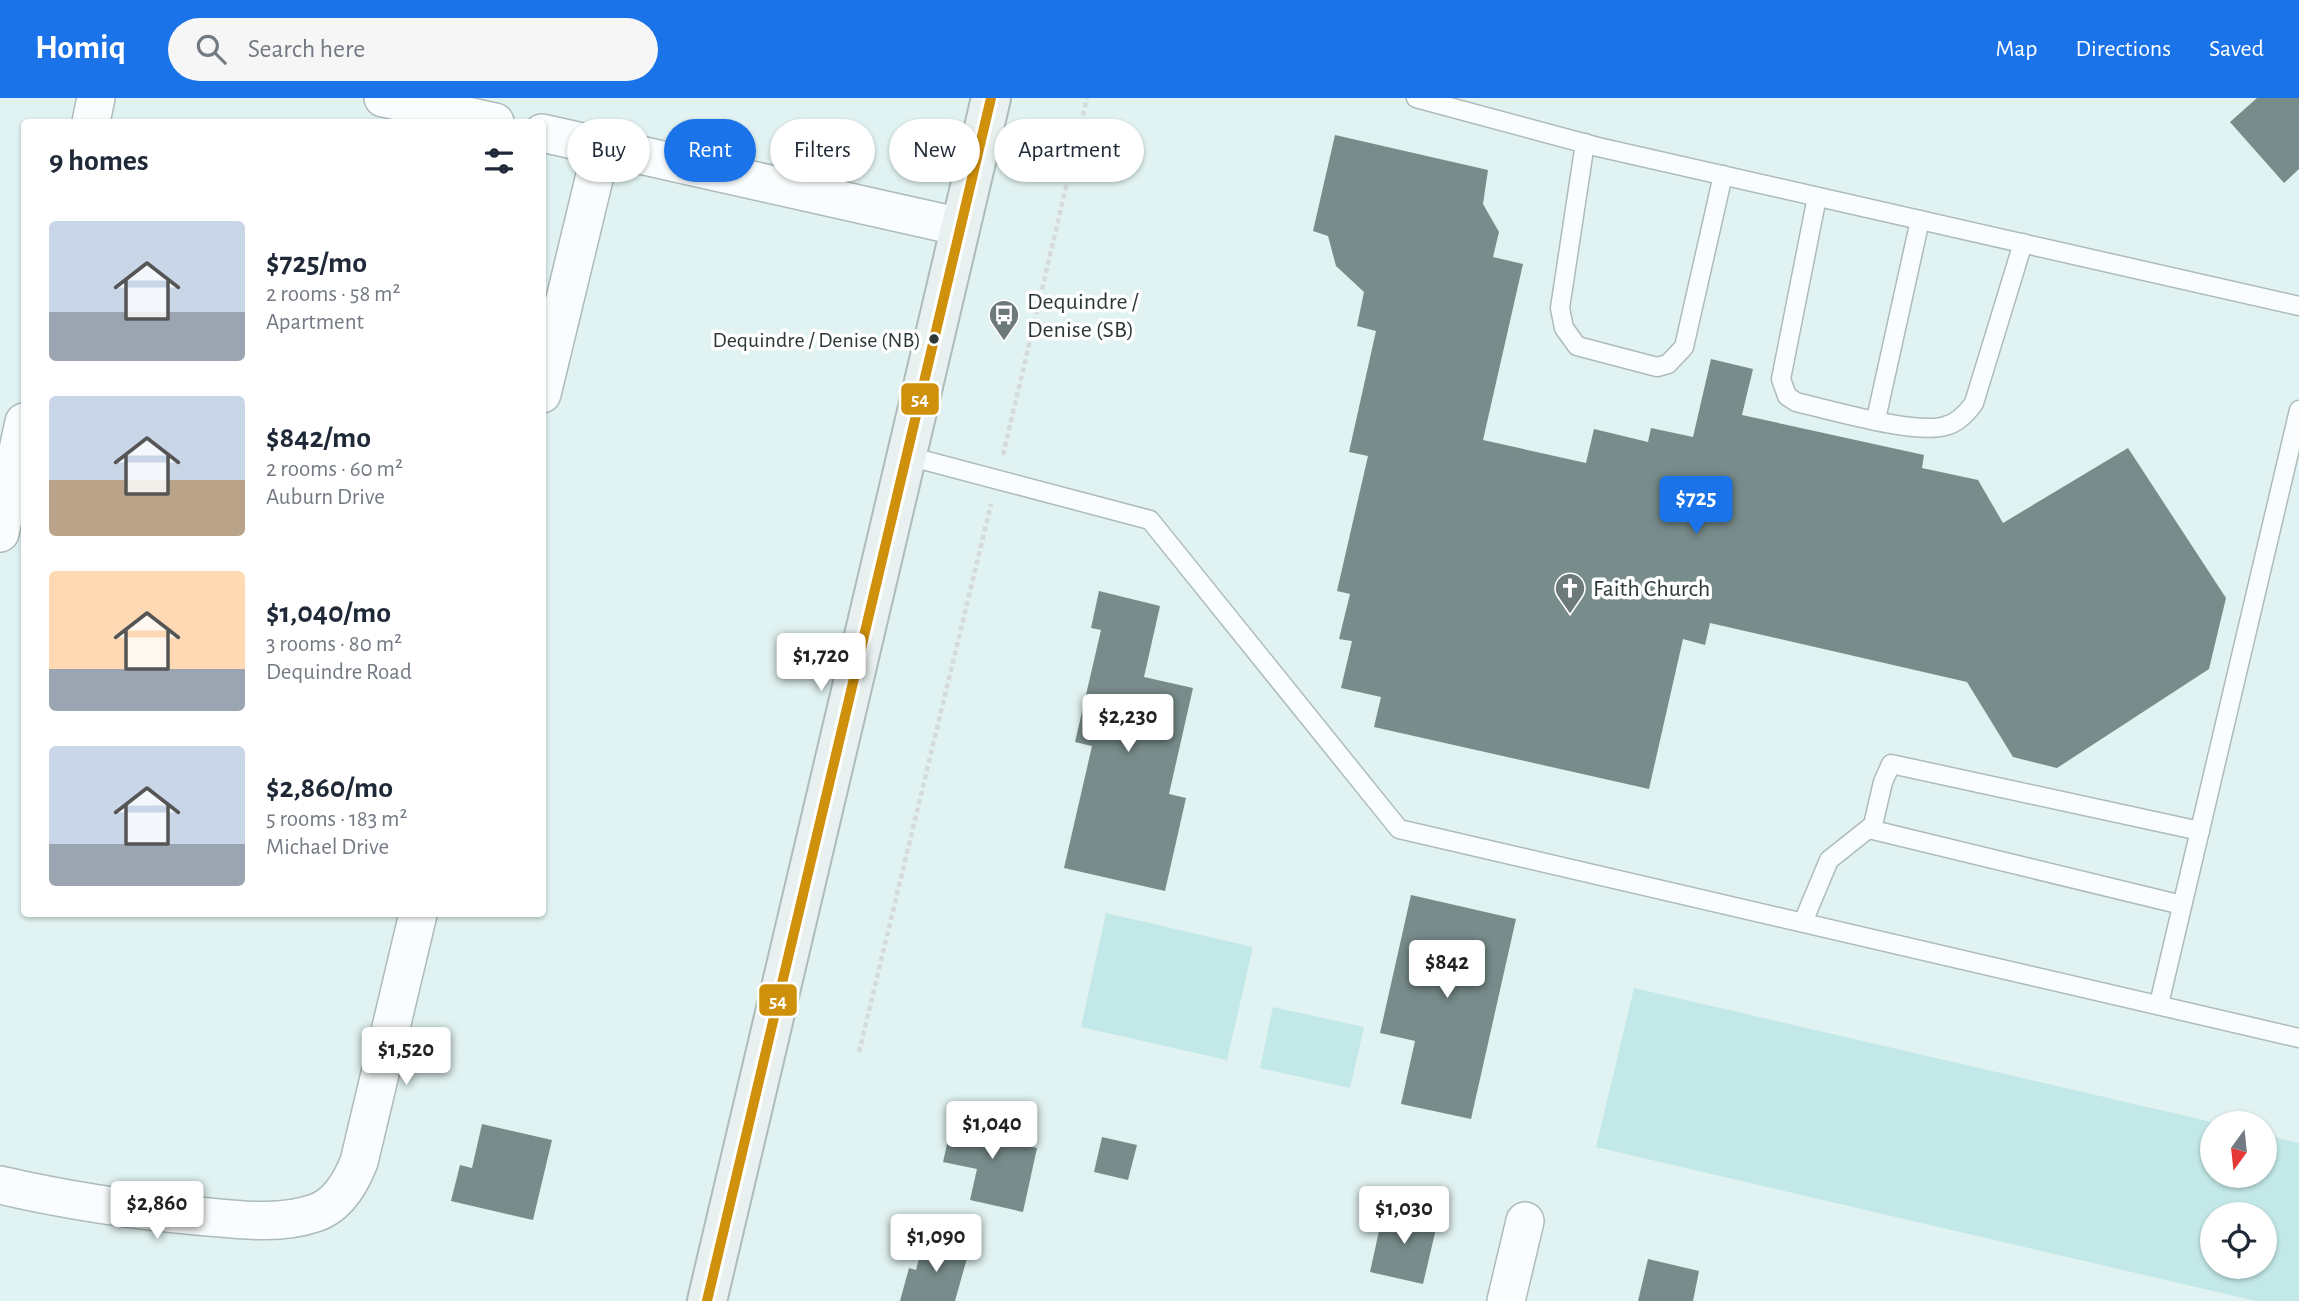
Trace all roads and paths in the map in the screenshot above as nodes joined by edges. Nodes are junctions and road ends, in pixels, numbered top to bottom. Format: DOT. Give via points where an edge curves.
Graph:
graph roads {
  1 [pos="96,98"];
  2 [pos="383,98"];
  3 [pos="991,98"];
  4 [pos="1087,98"];
  5 [pos="1416,98"];
  6 [pos="92,119"];
  7 [pos="481,119"];
  8 [pos="546,134"];
  9 [pos="567,138"];
  10 [pos="1585,143"];
  11 [pos="650,157"];
  12 [pos="1723,175"];
  13 [pos="593,182"];
  14 [pos="1817,197"];
  15 [pos="1920,220"];
  16 [pos="961,227"];
  17 [pos="2023,243"];
  18 [pos="2299,306"];
  19 [pos="546,377"];
  20 [pos="2299,410"];
  21 [pos="1876,419"];
  22 [pos="21,436"];
  23 [pos="908,456"];
  24 [pos="1002,456"];
  25 [pos="992,501"];
  26 [pos="0,533"];
  27 [pos="1869,829"];
  28 [pos="2200,831"];
  29 [pos="2182,905"];
  30 [pos="417,917"];
  31 [pos="1803,922"];
  32 [pos="2159,1004"];
  33 [pos="2299,1038"];
  34 [pos="859,1052"];
  35 [pos="0,1185"];
  36 [pos="1525,1221"];
  37 [pos="707,1301"];
  38 [pos="1506,1301"];
  1 -- 6 [label="street"];
  2 -- 7 [label="street"];
  3 -- 16 [label="main road"];
  4 -- 24 [label="path"];
  5 -- 10 [label="lane"];
  8 -- 9 [label="street"];
  10 -- 12 [label="lane"];
  10 -- 12 [label="lane" via="1560,308 1564,328 1577,346 1657,367 1668,365 1684,347"];
  11 -- 16 [label="street"];
  12 -- 14 [label="lane"];
  13 -- 19 [label="street"];
  14 -- 15 [label="lane"];
  14 -- 21 [label="lane" via="1781,379 1787,396 1796,402"];
  15 -- 17 [label="lane"];
  15 -- 21 [label="lane"];
  16 -- 23 [label="main road"];
  17 -- 18 [label="lane"];
  17 -- 21 [label="lane" via="1974,403 1965,415 1947,426 1924,429"];
  20 -- 28 [label="lane"];
  22 -- 26 [label="street"];
  23 -- 31 [label="lane" via="1150,520 1399,829"];
  23 -- 37 [label="main road"];
  25 -- 34 [label="path"];
  27 -- 28 [label="lane" via="1891,764"];
  27 -- 29 [label="lane"];
  27 -- 31 [label="lane" via="1829,860"];
  28 -- 29 [label="lane"];
  29 -- 32 [label="lane"];
  30 -- 35 [label="street" via="359,1162 340,1195 317,1213 250,1221 130,1210"];
  31 -- 32 [label="lane"];
  32 -- 33 [label="lane"];
  36 -- 38 [label="street"];
}
